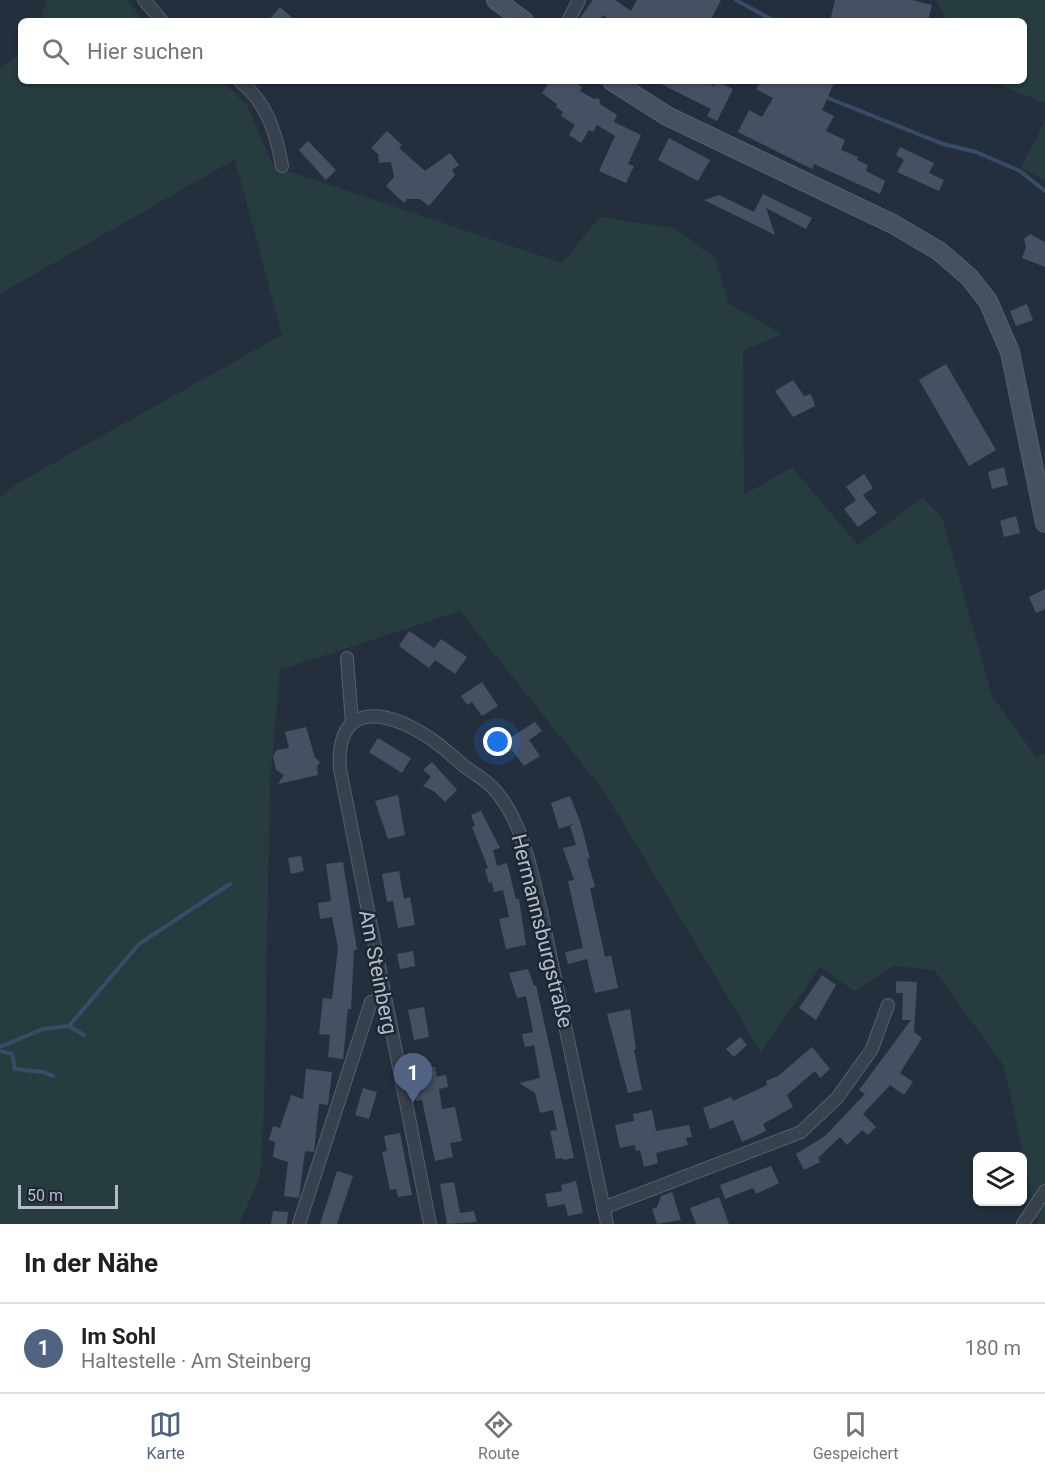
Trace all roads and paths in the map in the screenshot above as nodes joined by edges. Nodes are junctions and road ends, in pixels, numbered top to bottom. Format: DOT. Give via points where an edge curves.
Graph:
graph roads {
  1 [pos="144,0"];
  2 [pos="496,0"];
  3 [pos="579,0"];
  4 [pos="159,18"];
  5 [pos="520,18"];
  6 [pos="570,18"];
  7 [pos="244,84"];
  8 [pos="617,84"];
  9 [pos="282,166"];
  10 [pos="1045,523"];
  11 [pos="347,658"];
  12 [pos="352,723"];
  13 [pos="384,999"];
  14 [pos="888,1005"];
  15 [pos="1045,1191"];
  16 [pos="603,1208"];
  17 [pos="299,1224"];
  18 [pos="429,1224"];
  19 [pos="607,1224"];
  20 [pos="1023,1224"];
  1 -- 4 [label="street"];
  2 -- 5 [label="street"];
  3 -- 6 [label="street"];
  7 -- 9 [label="street" via="255,93 274,128"];
  8 -- 10 [label="street" via="667,116 893,224 939,251 969,277 988,301 1010,352"];
  11 -- 12 [label="street"];
  12 -- 13 [label="street, Am Steinberg" via="342,737 340,769"];
  12 -- 16 [label="street, Hermannsburgstraße" via="372,715 394,718 430,737 493,788 514,819 540,907"];
  13 -- 17 [label="street" via="371,1002"];
  13 -- 18 [label="street, Am Steinberg"];
  14 -- 16 [label="street" via="872,1049 837,1098 801,1132"];
  15 -- 20 [label="street"];
  16 -- 19 [label="street, Hermannsburgstraße"];
}
